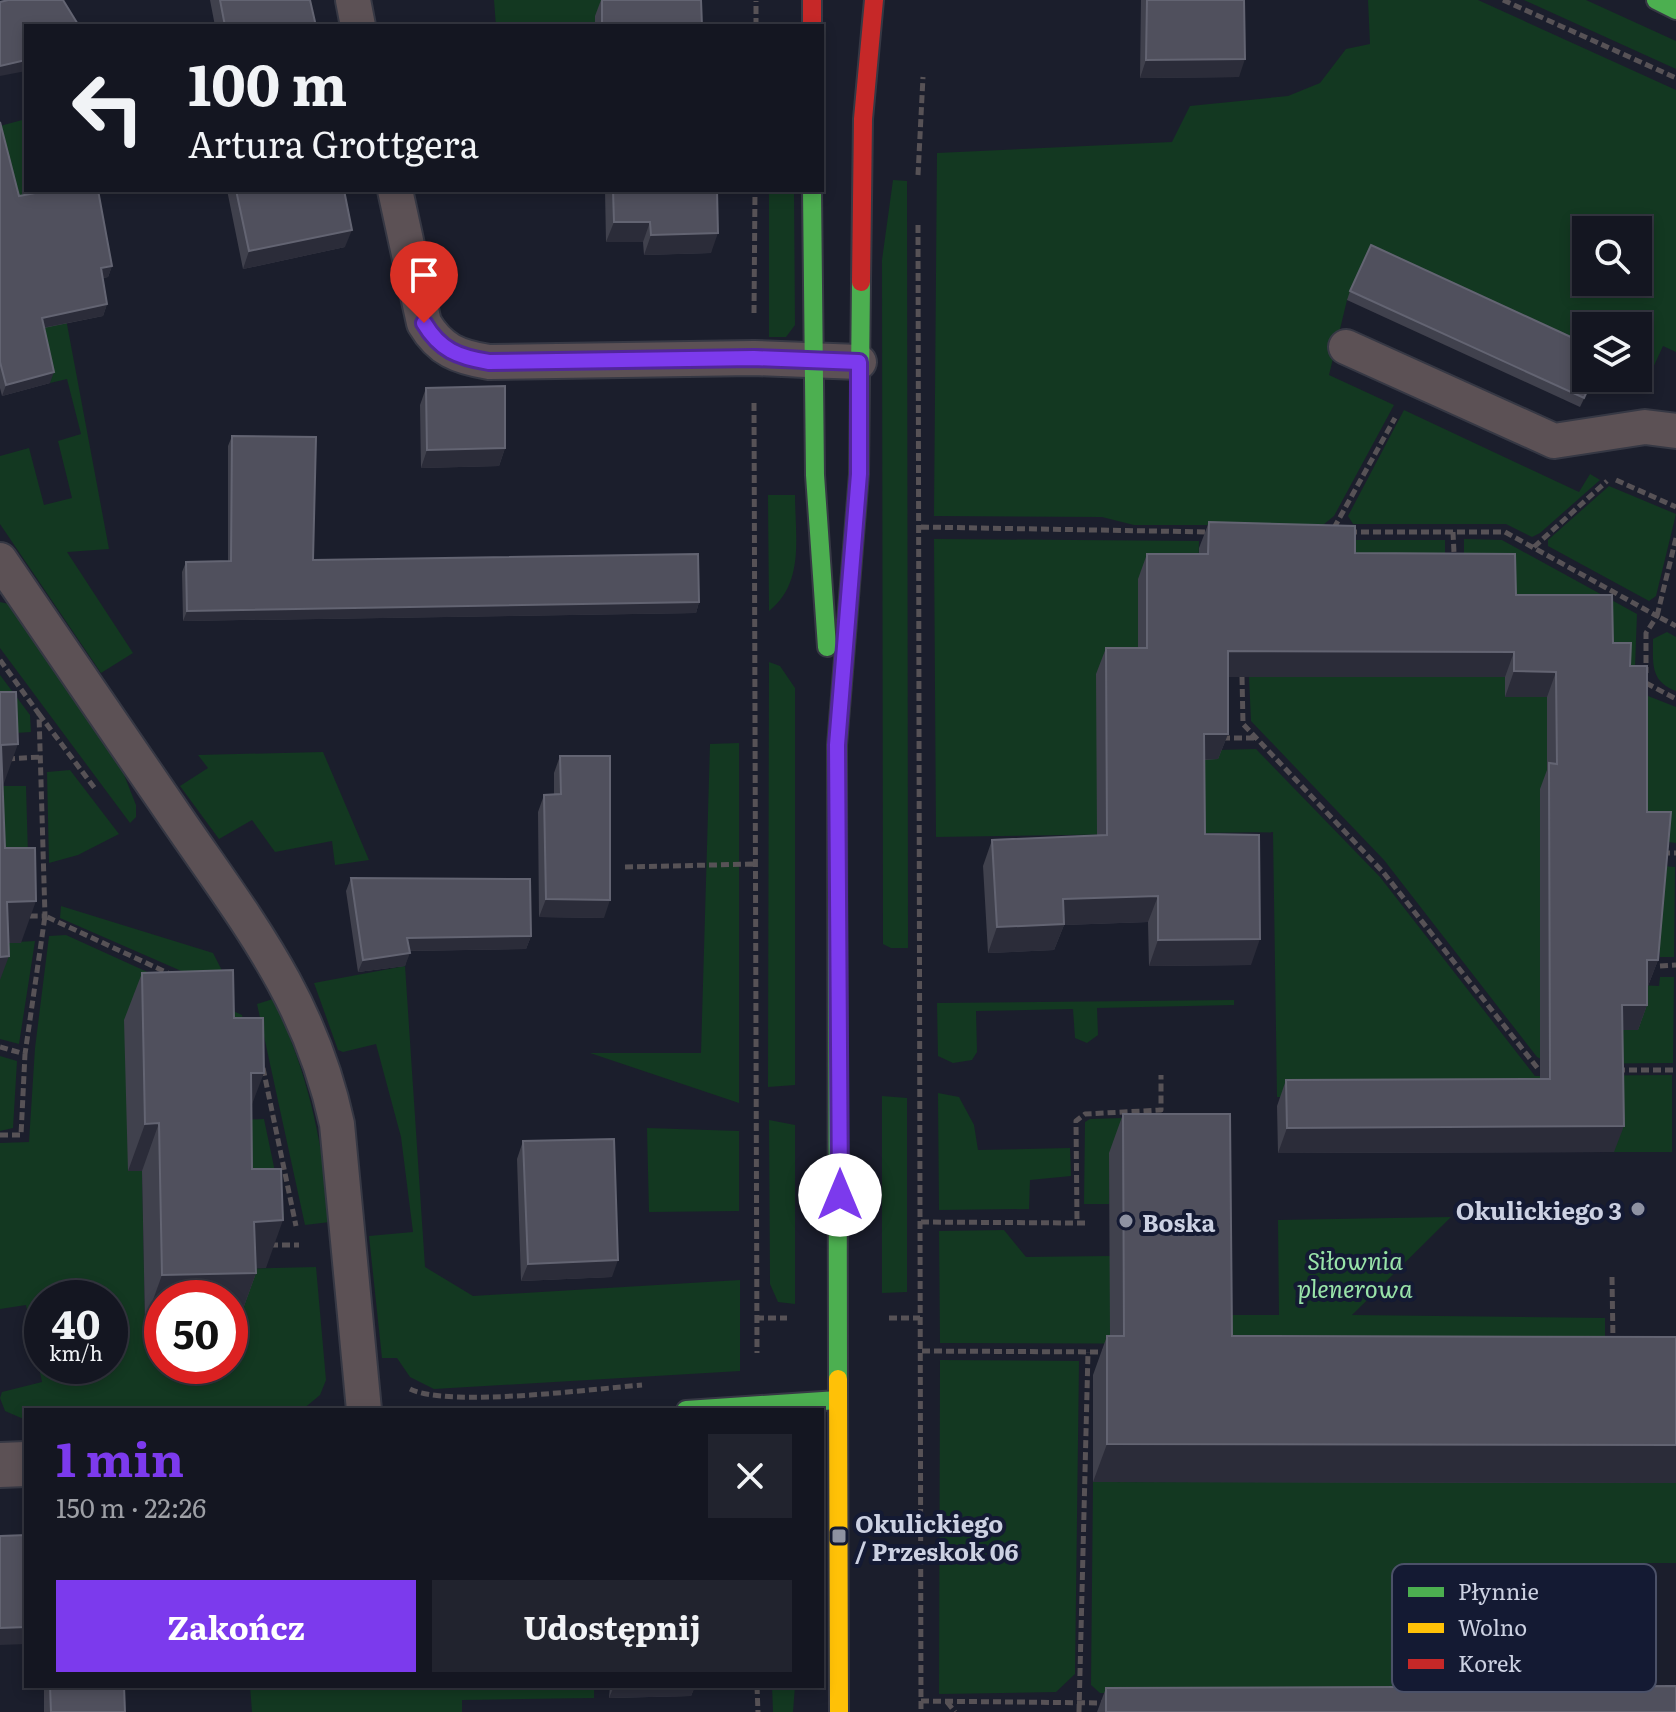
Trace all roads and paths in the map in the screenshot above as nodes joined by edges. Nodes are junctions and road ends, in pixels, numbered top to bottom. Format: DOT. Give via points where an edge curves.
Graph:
graph roads {
  1 [pos="353,0"];
  2 [pos="756,0"];
  3 [pos="812,0"];
  4 [pos="874,0"];
  5 [pos="1503,0"];
  6 [pos="1656,0"];
  7 [pos="1676,10"];
  8 [pos="358,24"];
  9 [pos="756,24"];
  10 [pos="812,24"];
  11 [pos="923,74"];
  12 [pos="1676,78"];
  13 [pos="918,178"];
  14 [pos="395,192"];
  15 [pos="755,192"];
  16 [pos="812,192"];
  17 [pos="918,209"];
  18 [pos="1346,347"];
  19 [pos="754,358"];
  20 [pos="812,359"];
  21 [pos="859,362"];
  22 [pos="1416,379"];
  23 [pos="1676,431"];
  24 [pos="1676,507"];
  25 [pos="921,527"];
  26 [pos="1453,532"];
  27 [pos="1676,538"];
  28 [pos="1215,540"];
  29 [pos="1534,547"];
  30 [pos="1454,553"];
  31 [pos="0,560"];
  32 [pos="1657,616"];
  33 [pos="1676,626"];
  34 [pos="0,660"];
  35 [pos="1242,677"];
  36 [pos="1636,680"];
  37 [pos="1647,685"];
  38 [pos="1676,699"];
  39 [pos="1217,738"];
  40 [pos="1256,738"];
  41 [pos="837,745"];
  42 [pos="41,757"];
  43 [pos="2,759"];
  44 [pos="1662,853"];
  45 [pos="1676,853"];
  46 [pos="756,864"];
  47 [pos="625,867"];
  48 [pos="21,916"];
  49 [pos="45,916"];
  50 [pos="1676,965"];
  51 [pos="1660,966"];
  52 [pos="181,979"];
  53 [pos="0,1047"];
  54 [pos="25,1054"];
  55 [pos="261,1063"];
  56 [pos="1554,1070"];
  57 [pos="1615,1070"];
  58 [pos="1676,1070"];
  59 [pos="1161,1075"];
  60 [pos="257,1090"];
  61 [pos="268,1090"];
  62 [pos="0,1135"];
  63 [pos="921,1222"];
  64 [pos="1077,1223"];
  65 [pos="1085,1223"];
  66 [pos="265,1245"];
  67 [pos="299,1245"];
  68 [pos="312,1245"];
  69 [pos="1612,1277"];
  70 [pos="922,1351"];
  71 [pos="1088,1352"];
  72 [pos="1117,1352"];
  73 [pos="1614,1355"];
  74 [pos="361,1365"];
  75 [pos="648,1385"];
  76 [pos="838,1400"];
  77 [pos="757,1405"];
  78 [pos="364,1408"];
  79 [pos="714,1408"];
  80 [pos="24,1464"];
  81 [pos="0,1465"];
  82 [pos="757,1688"];
  83 [pos="921,1701"];
  84 [pos="946,1701"];
  85 [pos="1081,1703"];
  86 [pos="1113,1703"];
  87 [pos="758,1712"];
  88 [pos="839,1712"];
  89 [pos="921,1712"];
  90 [pos="955,1712"];
  91 [pos="1079,1712"];
  1 -- 8 [label="lane"];
  2 -- 9 [label="path"];
  3 -- 10 [label="main road"];
  4 -- 21 [label="main road" via="863,119"];
  5 -- 12 [label="path"];
  6 -- 7 [label="main road"];
  11 -- 13 [label="path"];
  14 -- 19 [label="lane" via="424,323 449,352 489,362"];
  15 -- 19 [label="path"];
  16 -- 20 [label="main road"];
  17 -- 25 [label="path"];
  18 -- 22 [label="lane"];
  19 -- 20 [label="lane"];
  19 -- 46 [label="path"];
  20 -- 21 [label="lane"];
  20 -- 41 [label="main road" via="821,586"];
  21 -- 41 [label="main road" via="859,474"];
  22 -- 23 [label="lane" via="1554,441 1645,427"];
  22 -- 26 [label="path" via="1332,532"];
  24 -- 29 [label="path" via="1611,478"];
  25 -- 28 [label="path" via="1215,532"];
  25 -- 63 [label="path"];
  26 -- 29 [label="path" via="1505,532"];
  26 -- 30 [label="path"];
  27 -- 32 [label="path"];
  29 -- 32 [label="path"];
  31 -- 74 [label="lane" via="261,942 301,1010 337,1124"];
  32 -- 33 [label="path"];
  32 -- 37 [label="path" via="1646,633"];
  34 -- 42 [label="path" via="39,714"];
  35 -- 40 [label="path" via="1243,724"];
  36 -- 37 [label="path"];
  37 -- 38 [label="path"];
  39 -- 40 [label="path"];
  40 -- 56 [label="path" via="1383,872 1539,1070"];
  41 -- 76 [label="main road"];
  42 -- 43 [label="path"];
  42 -- 49 [label="path"];
  44 -- 45 [label="path"];
  46 -- 47 [label="path"];
  46 -- 77 [label="path"];
  48 -- 49 [label="path"];
  49 -- 52 [label="path"];
  49 -- 54 [label="path"];
  50 -- 51 [label="path"];
  53 -- 54 [label="path"];
  54 -- 62 [label="path" via="21,1135"];
  55 -- 61 [label="path"];
  57 -- 58 [label="path"];
  59 -- 64 [label="path" via="1161,1110 1085,1114 1076,1121"];
  60 -- 61 [label="path"];
  61 -- 67 [label="path"];
  63 -- 64 [label="path"];
  63 -- 70 [label="path"];
  64 -- 65 [label="path"];
  66 -- 67 [label="path"];
  67 -- 68 [label="path"];
  69 -- 73 [label="path"];
  70 -- 71 [label="path"];
  70 -- 83 [label="path"];
  71 -- 72 [label="path"];
  71 -- 85 [label="path"];
  74 -- 75 [label="path" via="390,1363 405,1385 430,1397"];
  74 -- 78 [label="lane"];
  76 -- 77 [label="main road"];
  76 -- 88 [label="main road"];
  77 -- 79 [label="main road"];
  80 -- 81 [label="street"];
  82 -- 87 [label="path"];
  83 -- 84 [label="path"];
  83 -- 89 [label="path"];
  84 -- 85 [label="path"];
  84 -- 90 [label="path"];
  85 -- 86 [label="path"];
  85 -- 91 [label="path"];
}
